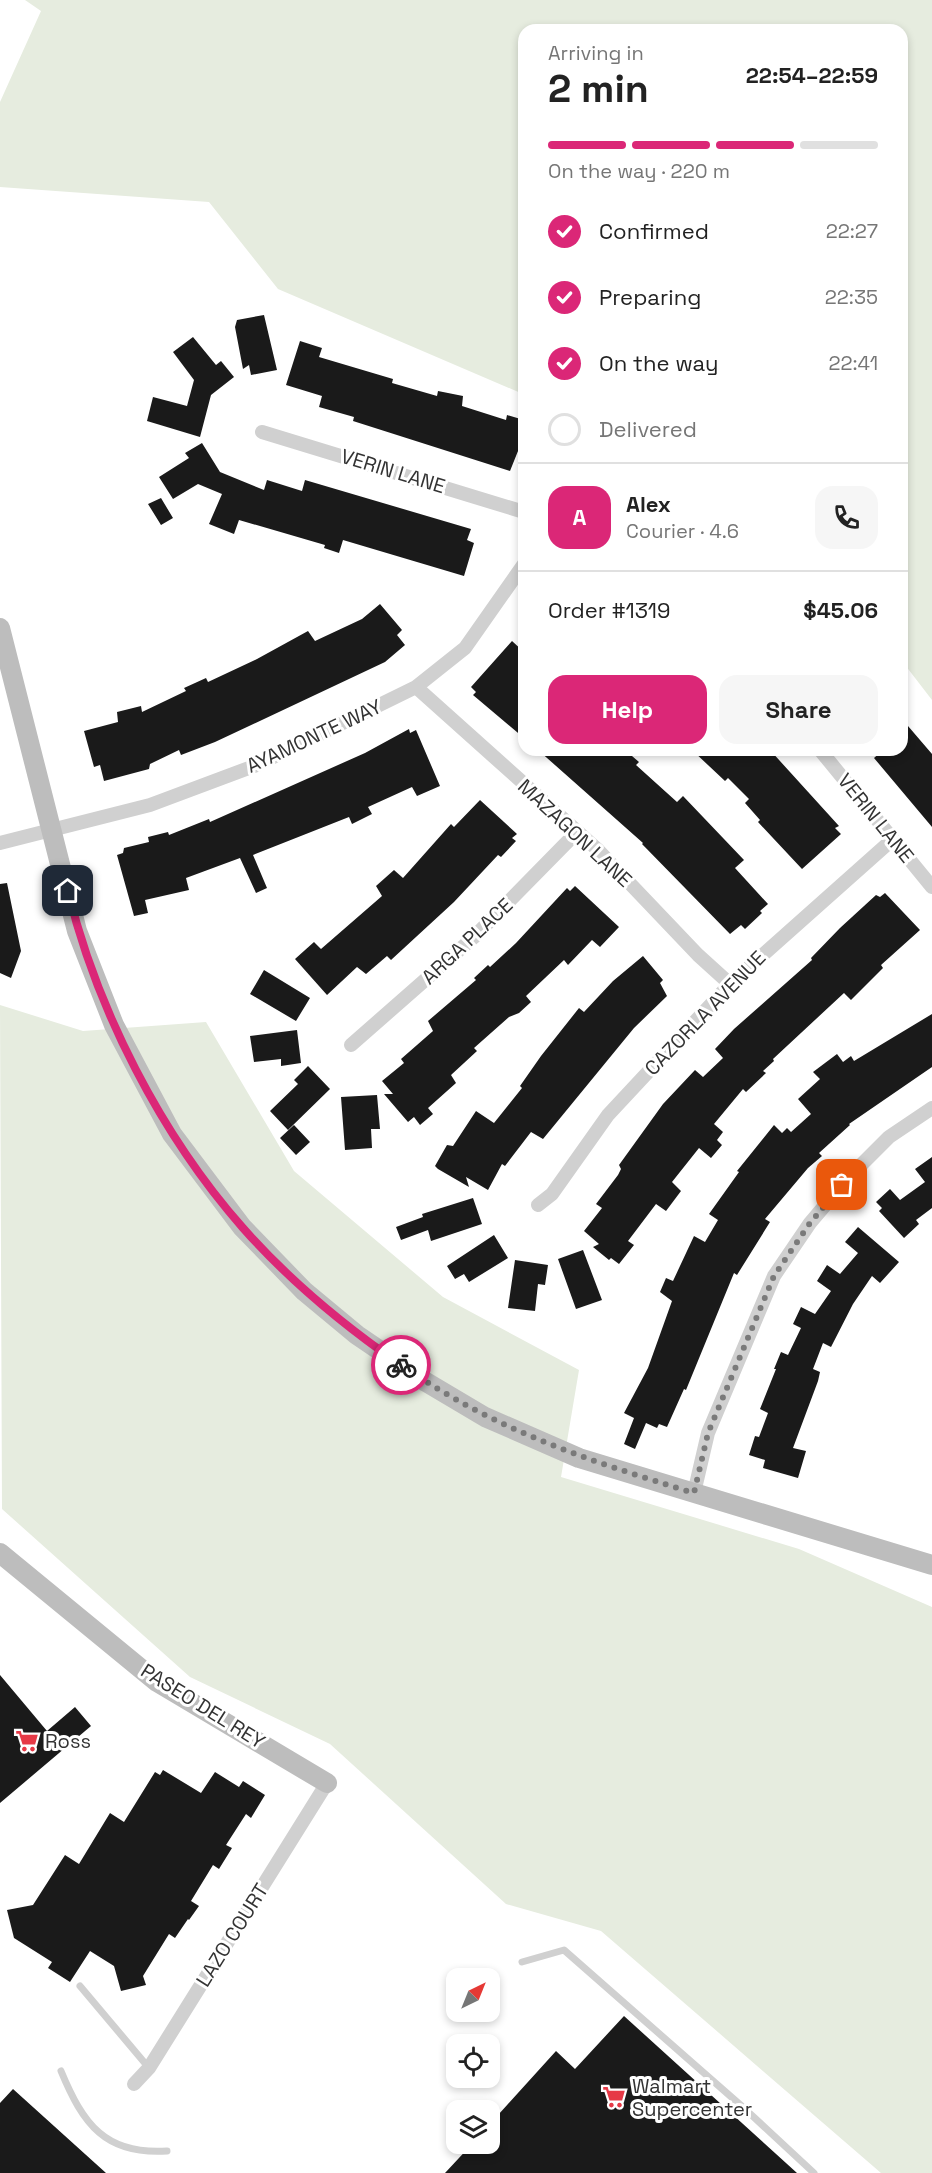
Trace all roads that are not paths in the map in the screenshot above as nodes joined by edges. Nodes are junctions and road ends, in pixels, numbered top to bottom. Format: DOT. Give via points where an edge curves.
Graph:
graph roads {
  1 [pos="262,432"];
  2 [pos="518,510"];
  3 [pos="518,573"];
  4 [pos="0,628"];
  5 [pos="416,687"];
  6 [pos="825,756"];
  7 [pos="53,831"];
  8 [pos="578,832"];
  9 [pos="893,839"];
  10 [pos="0,843"];
  11 [pos="932,887"];
  12 [pos="730,984"];
  13 [pos="351,1045"];
  14 [pos="932,1108"];
  15 [pos="538,1205"];
  16 [pos="694,1493"];
  17 [pos="0,1553"];
  18 [pos="932,1565"];
  19 [pos="327,1783"];
  20 [pos="522,1962"];
  21 [pos="80,1986"];
  22 [pos="149,2068"];
  23 [pos="61,2071"];
  24 [pos="134,2084"];
  25 [pos="167,2151"];
  26 [pos="814,2173"];
  1 -- 2 [label="street, VERIN LANE"];
  3 -- 5 [label="street, AYAMONTE WAY" via="465,648"];
  4 -- 7 [label="street"];
  5 -- 7 [label="street, AYAMONTE WAY" via="257,765 150,805"];
  5 -- 8 [label="street, MAZAGON LANE"];
  6 -- 9 [label="street, VERIN LANE"];
  7 -- 10 [label="street, AYAMONTE WAY"];
  7 -- 16 [label="street" via="77,931 114,1025 172,1134 242,1227 304,1291 357,1335 475,1412 579,1458"];
  8 -- 12 [label="street, MAZAGON LANE"];
  8 -- 13 [label="street, ARGA PLACE" via="474,937"];
  9 -- 11 [label="street, VERIN LANE"];
  9 -- 12 [label="street, CAZORLA AVENUE"];
  12 -- 15 [label="street, CAZORLA AVENUE" via="608,1114 552,1194"];
  14 -- 16 [label="street" via="890,1137 849,1177 810,1223 774,1276 708,1433"];
  16 -- 18 [label="street"];
  17 -- 19 [label="street, PASEO DEL REY" via="157,1682"];
  19 -- 22 [label="street, LAZO COURT"];
  20 -- 26 [label="lane" via="564,1950"];
  21 -- 22 [label="lane"];
  22 -- 24 [label="street, LAZO COURT"];
  23 -- 25 [label="lane" via="75,2105 93,2127 124,2149 141,2153"];
}
